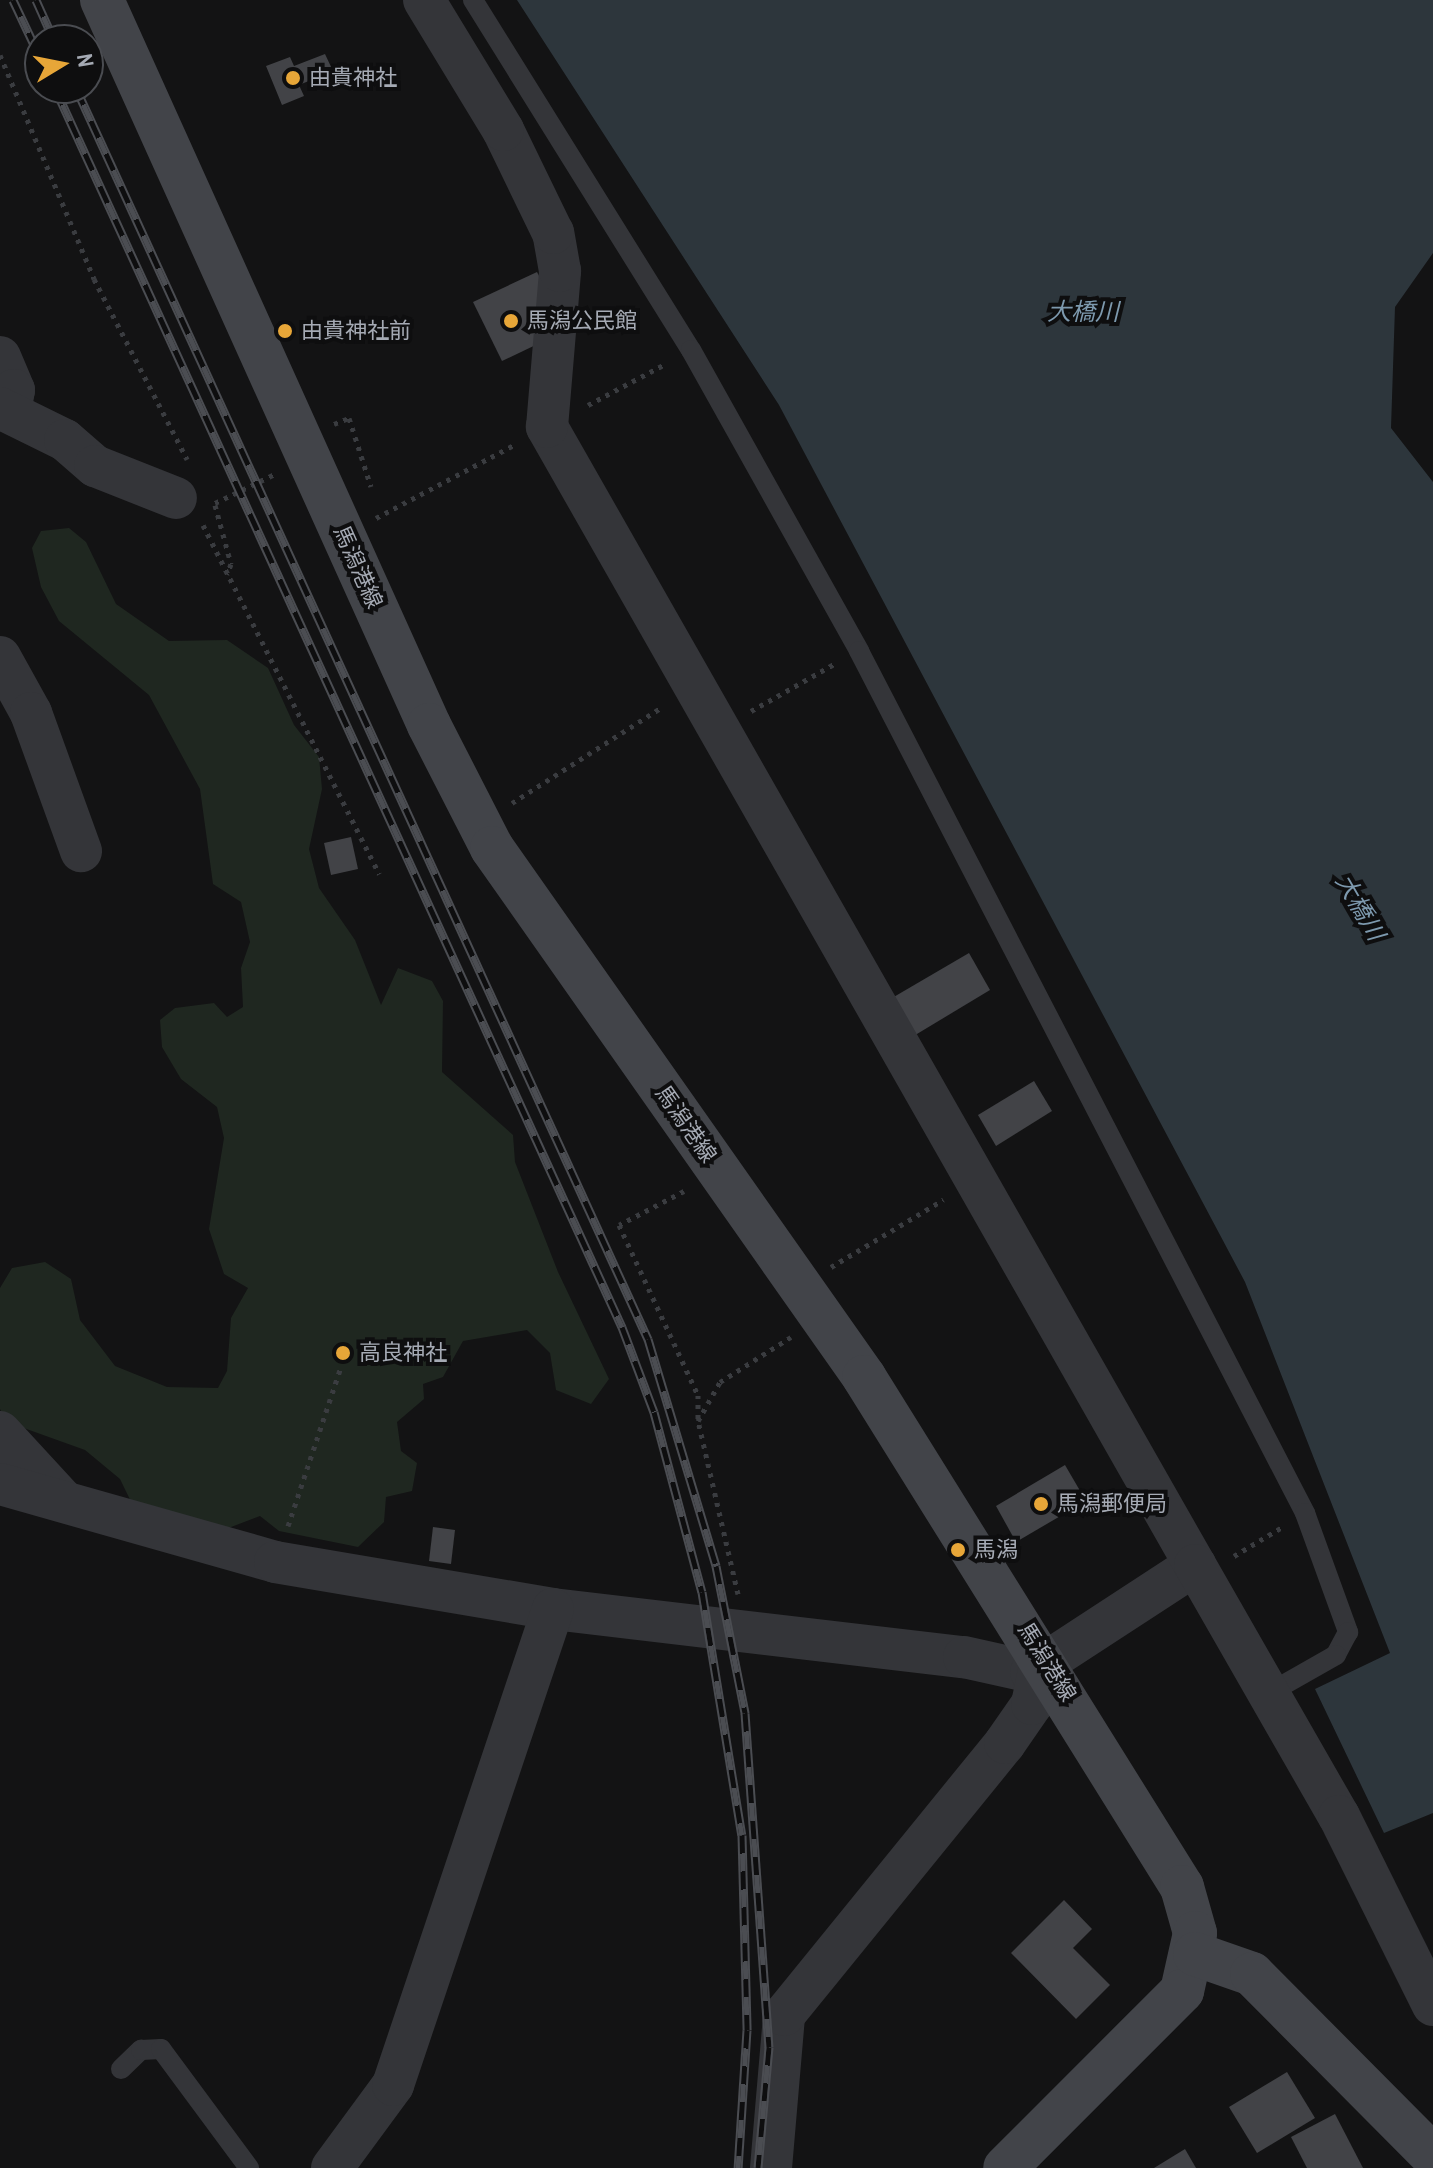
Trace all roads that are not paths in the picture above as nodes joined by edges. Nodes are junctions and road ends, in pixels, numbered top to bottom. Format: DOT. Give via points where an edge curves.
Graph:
graph roads {
  1 [pos="102,0"];
  2 [pos="424,0"];
  3 [pos="473,0"];
  4 [pos="0,357"];
  5 [pos="5,410"];
  6 [pos="197,507"];
  7 [pos="0,657"];
  8 [pos="81,851"];
  9 [pos="0,1432"];
  10 [pos="0,1484"];
  11 [pos="68,1504"];
  12 [pos="1198,1570"];
  13 [pos="553,1609"];
  14 [pos="1044,1668"];
  15 [pos="1271,1692"];
  16 [pos="1195,1954"];
  17 [pos="1433,2005"];
  18 [pos="121,2069"];
  19 [pos="1433,2156"];
  20 [pos="249,2168"];
  21 [pos="332,2168"];
  22 [pos="771,2168"];
  23 [pos="1005,2168"];
  1 -- 14 [label="main road, 馬潟港線" via="479,824 811,1302"];
  2 -- 12 [label="street" via="503,130 553,233 560,271 547,427"];
  3 -- 15 [label="lane" via="691,350 859,651 1305,1513 1348,1632 1336,1655"];
  4 -- 5 [label="street" via="14,390"];
  5 -- 6 [label="street" via="65,440 95,466"];
  7 -- 8 [label="street" via="31,713"];
  9 -- 11 [label="street"];
  10 -- 11 [label="street"];
  11 -- 13 [label="street" via="275,1562"];
  12 -- 14 [label="street"];
  12 -- 15 [label="street"];
  13 -- 14 [label="street"];
  13 -- 21 [label="street" via="393,2085"];
  14 -- 16 [label="main road, 馬潟港線" via="1170,1862 1190,1910"];
  14 -- 22 [label="street" via="1032,1704 1005,1743 784,2015"];
  15 -- 17 [label="street"];
  16 -- 19 [label="main road" via="1252,1974"];
  16 -- 23 [label="main road" via="1174,2002"];
  18 -- 20 [label="lane" via="141,2050 161,2049"];
}
